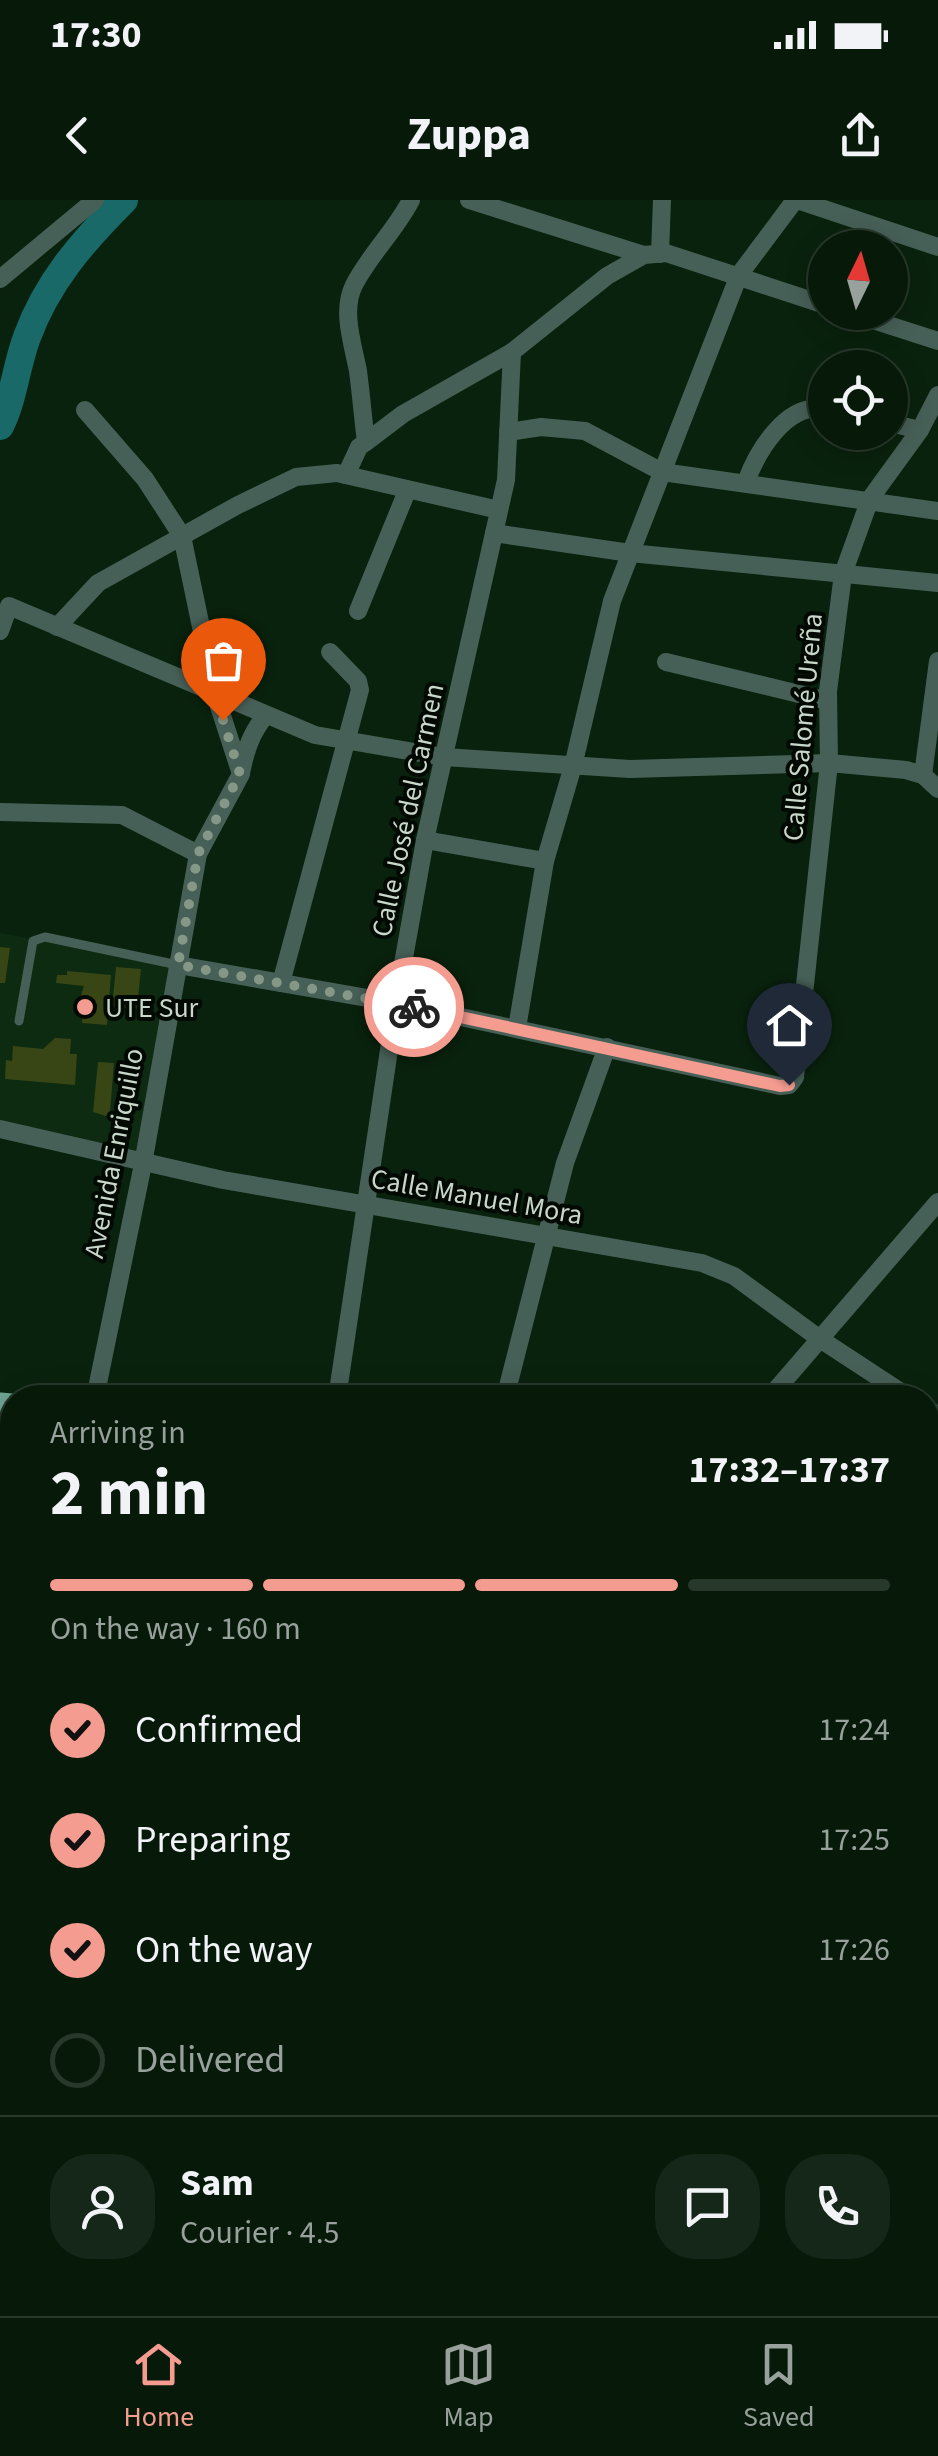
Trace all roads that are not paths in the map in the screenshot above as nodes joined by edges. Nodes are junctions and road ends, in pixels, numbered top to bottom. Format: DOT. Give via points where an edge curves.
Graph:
graph roads {
  1 [pos="95,200"];
  2 [pos="411,200"];
  3 [pos="469,200"];
  4 [pos="662,200"];
  5 [pos="796,200"];
  6 [pos="938,247"];
  7 [pos="652,255"];
  8 [pos="739,275"];
  9 [pos="0,279"];
  10 [pos="808,298"];
  11 [pos="904,330"];
  12 [pos="938,341"];
  13 [pos="512,352"];
  14 [pos="938,395"];
  15 [pos="85,410"];
  16 [pos="808,410"];
  17 [pos="908,427"];
  18 [pos="920,430"];
  19 [pos="508,432"];
  20 [pos="366,442"];
  21 [pos="662,472"];
  22 [pos="346,476"];
  23 [pos="746,482"];
  24 [pos="407,490"];
  25 [pos="870,499"];
  26 [pos="499,510"];
  27 [pos="938,511"];
  28 [pos="494,533"];
  29 [pos="182,536"];
  30 [pos="630,553"];
  31 [pos="842,574"];
  32 [pos="938,583"];
  33 [pos="358,611"];
  34 [pos="57,626"];
  35 [pos="0,631"];
  36 [pos="330,652"];
  37 [pos="938,661"];
  38 [pos="666,662"];
  39 [pos="215,694"];
  40 [pos="828,700"];
  41 [pos="266,715"];
  42 [pos="345,740"];
  43 [pos="444,758"];
  44 [pos="829,762"];
  45 [pos="573,766"];
  46 [pos="240,774"];
  47 [pos="922,776"];
  48 [pos="938,789"];
  49 [pos="0,812"];
  50 [pos="425,840"];
  51 [pos="198,854"];
  52 [pos="545,861"];
  53 [pos="178,965"];
  54 [pos="281,983"];
  55 [pos="396,1004"];
  56 [pos="18,1021"];
  57 [pos="517,1028"];
  58 [pos="607,1047"];
  59 [pos="0,1129"];
  60 [pos="142,1164"];
  61 [pos="938,1202"];
  62 [pos="366,1205"];
  63 [pos="545,1236"];
  64 [pos="820,1338"];
  65 [pos="97,1385"];
  66 [pos="339,1385"];
  67 [pos="508,1385"];
  68 [pos="780,1385"];
  69 [pos="890,1385"];
  1 -- 9 [label="street"];
  2 -- 20 [label="street" via="351,290 348,324"];
  3 -- 7 [label="street"];
  4 -- 7 [label="street"];
  5 -- 6 [label="street"];
  5 -- 8 [label="street"];
  7 -- 8 [label="street"];
  7 -- 13 [label="street" via="608,276"];
  8 -- 10 [label="street"];
  8 -- 21 [label="street"];
  11 -- 12 [label="street"];
  13 -- 19 [label="street, Calle José del Carmen"];
  13 -- 20 [label="street"];
  14 -- 18 [label="street, Calle Salomé Ureña"];
  15 -- 29 [label="street" via="145,479"];
  16 -- 23 [label="street" via="769,437"];
  17 -- 18 [label="street"];
  18 -- 25 [label="street, Calle Salomé Ureña"];
  19 -- 21 [label="street" via="585,431"];
  19 -- 26 [label="street, Calle José del Carmen"];
  20 -- 22 [label="street"];
  21 -- 23 [label="street"];
  21 -- 30 [label="street"];
  22 -- 24 [label="street"];
  22 -- 29 [label="street" via="296,478"];
  23 -- 25 [label="street"];
  24 -- 26 [label="street"];
  24 -- 33 [label="street"];
  25 -- 27 [label="street"];
  25 -- 31 [label="street, Calle Salomé Ureña"];
  26 -- 28 [label="street, Calle José del Carmen"];
  28 -- 30 [label="street"];
  28 -- 43 [label="street, Calle José del Carmen"];
  29 -- 34 [label="street" via="98,584"];
  29 -- 39 [label="street"];
  30 -- 31 [label="street"];
  30 -- 45 [label="street"];
  31 -- 32 [label="street"];
  31 -- 40 [label="street, Calle Salomé Ureña"];
  34 -- 35 [label="street" via="9,606"];
  34 -- 39 [label="street"];
  36 -- 42 [label="street" via="360,690"];
  37 -- 47 [label="street"];
  38 -- 40 [label="street"];
  39 -- 41 [label="street"];
  39 -- 46 [label="street"];
  40 -- 44 [label="street, Calle Salomé Ureña"];
  41 -- 42 [label="street"];
  41 -- 46 [label="street, Avenida Enriquillo" via="246,746"];
  42 -- 43 [label="street"];
  42 -- 54 [label="street"];
  43 -- 45 [label="street"];
  43 -- 50 [label="street, Calle José del Carmen"];
  44 -- 45 [label="street"];
  44 -- 47 [label="street"];
  44 -- 58 [label="street, Calle Salomé Ureña" via="789,1085"];
  45 -- 52 [label="street"];
  46 -- 51 [label="street, Avenida Enriquillo"];
  47 -- 48 [label="street"];
  49 -- 51 [label="street" via="122,815"];
  50 -- 52 [label="street"];
  50 -- 55 [label="street, Calle José del Carmen"];
  51 -- 53 [label="street, Avenida Enriquillo"];
  52 -- 57 [label="street"];
  53 -- 54 [label="street"];
  53 -- 56 [label="lane" via="46,937 33,941"];
  53 -- 60 [label="street, Avenida Enriquillo"];
  54 -- 55 [label="street"];
  55 -- 57 [label="street"];
  55 -- 62 [label="street, Calle José del Carmen"];
  57 -- 58 [label="street"];
  58 -- 63 [label="street"];
  59 -- 60 [label="street, Calle Manuel Mora"];
  60 -- 62 [label="street, Calle Manuel Mora"];
  60 -- 65 [label="street, Avenida Enriquillo"];
  61 -- 64 [label="street"];
  62 -- 63 [label="street, Calle Manuel Mora"];
  62 -- 66 [label="street, Calle José del Carmen"];
  63 -- 64 [label="street, Calle Manuel Mora" via="702,1264 734,1276"];
  63 -- 67 [label="street"];
  64 -- 68 [label="street"];
  64 -- 69 [label="street, Calle Manuel Mora"];
}
